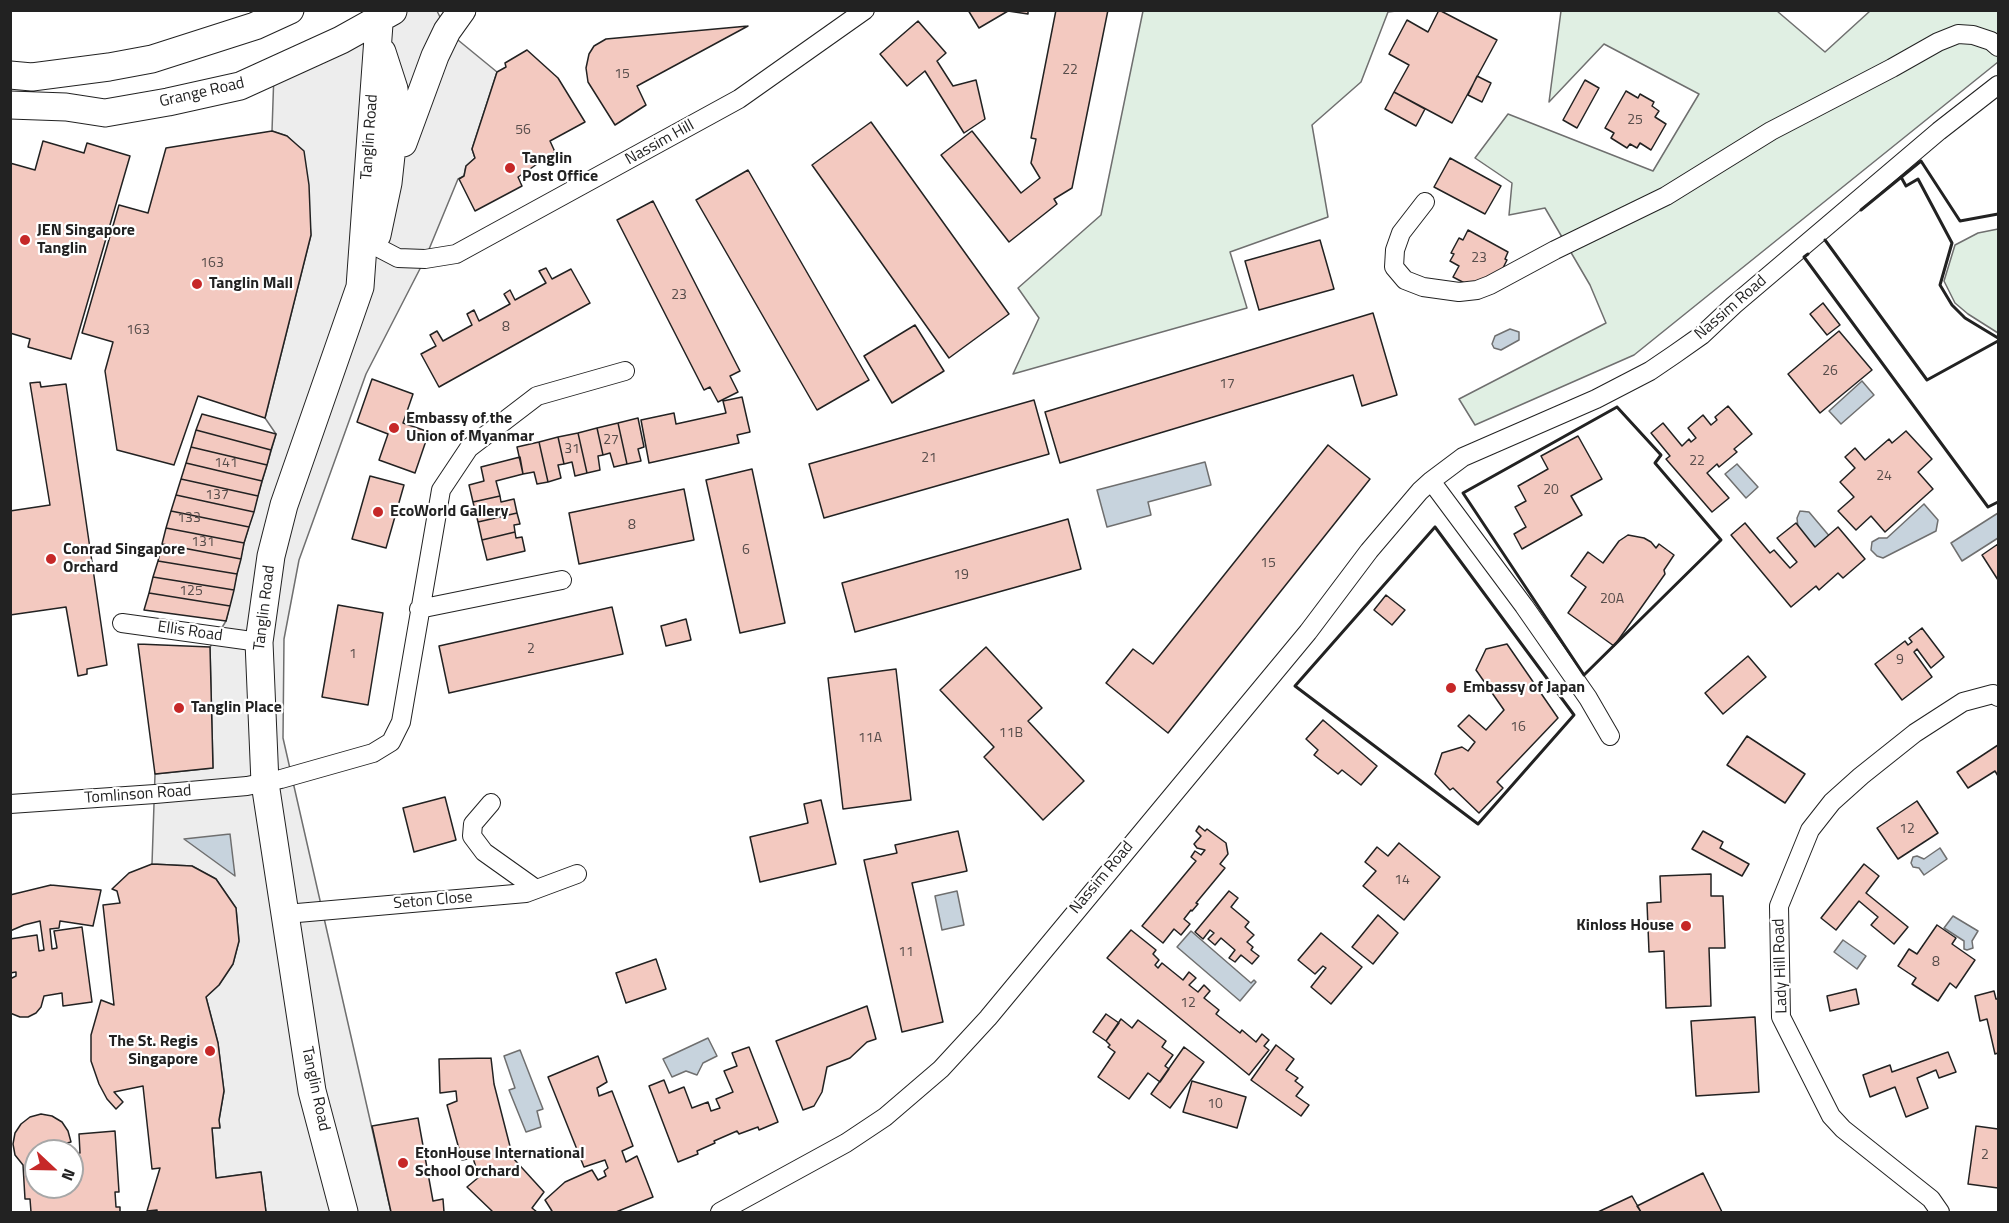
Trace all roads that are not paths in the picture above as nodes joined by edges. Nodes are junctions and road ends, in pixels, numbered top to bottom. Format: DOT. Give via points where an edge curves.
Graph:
graph roads {
  1 [pos="290,10"];
  2 [pos="462,10"];
  3 [pos="865,10"];
  4 [pos="260,18"];
  5 [pos="383,21"];
  6 [pos="351,22"];
  7 [pos="1998,47"];
  8 [pos="10,75"];
  9 [pos="1998,85"];
  10 [pos="10,105"];
  11 [pos="388,183"];
  12 [pos="1425,202"];
  13 [pos="375,246"];
  14 [pos="360,287"];
  15 [pos="625,371"];
  16 [pos="1431,481"];
  17 [pos="562,580"];
  18 [pos="419,609"];
  19 [pos="122,623"];
  20 [pos="259,642"];
  21 [pos="1998,697"];
  22 [pos="1610,736"];
  23 [pos="265,783"];
  24 [pos="491,803"];
  25 [pos="10,804"];
  26 [pos="577,874"];
  27 [pos="536,889"];
  28 [pos="286,914"];
  29 [pos="344,1212"];
  30 [pos="720,1212"];
  31 [pos="1940,1212"];
  1 -- 4 [label="main road"];
  2 -- 11 [label="main road" via="435,56"];
  3 -- 13 [label="street, Nassim Hill" via="739,99 456,254 398,258"];
  4 -- 8 [label="main road" via="152,59 43,75"];
  5 -- 6 [label="main road, Grange Road"];
  5 -- 11 [label="main road" via="396,109"];
  5 -- 14 [label="main road, Tanglin Road" via="373,96"];
  6 -- 10 [label="main road, Grange Road" via="341,40 240,86 105,112"];
  7 -- 12 [label="street" via="1973,35 1958,34 1938,42 1771,131 1666,196 1477,290 1423,287 1405,280 1394,267 1401,233"];
  9 -- 16 [label="street, Nassim Road" via="1676,354 1596,399 1463,457"];
  11 -- 13 [label="main road"];
  13 -- 14 [label="main road"];
  14 -- 20 [label="main road, Tanglin Road" via="284,505 271,556"];
  15 -- 18 [label="street, Tomlinson Road" via="537,396 469,448 441,490"];
  16 -- 22 [label="street" via="1524,606"];
  16 -- 30 [label="street, Nassim Road" via="1369,551 1308,632 988,1018 941,1069 885,1117 846,1143"];
  17 -- 18 [label="street"];
  18 -- 23 [label="street, Tomlinson Road" via="401,722 392,742 373,753"];
  19 -- 20 [label="street, Ellis Road"];
  20 -- 23 [label="main road, Tanglin Road"];
  21 -- 31 [label="street, Lady Hill Road" via="1993,694 1963,702 1915,734 1832,802 1810,830 1779,906 1781,1017 1831,1116 1931,1199"];
  23 -- 25 [label="street, Tomlinson Road"];
  23 -- 28 [label="main road, Tanglin Road"];
  24 -- 27 [label="street" via="472,824 472,836 484,852"];
  26 -- 27 [label="street, Seton Close"];
  27 -- 28 [label="street, Seton Close"];
  28 -- 29 [label="main road, Tanglin Road" via="312,1091"];
}
